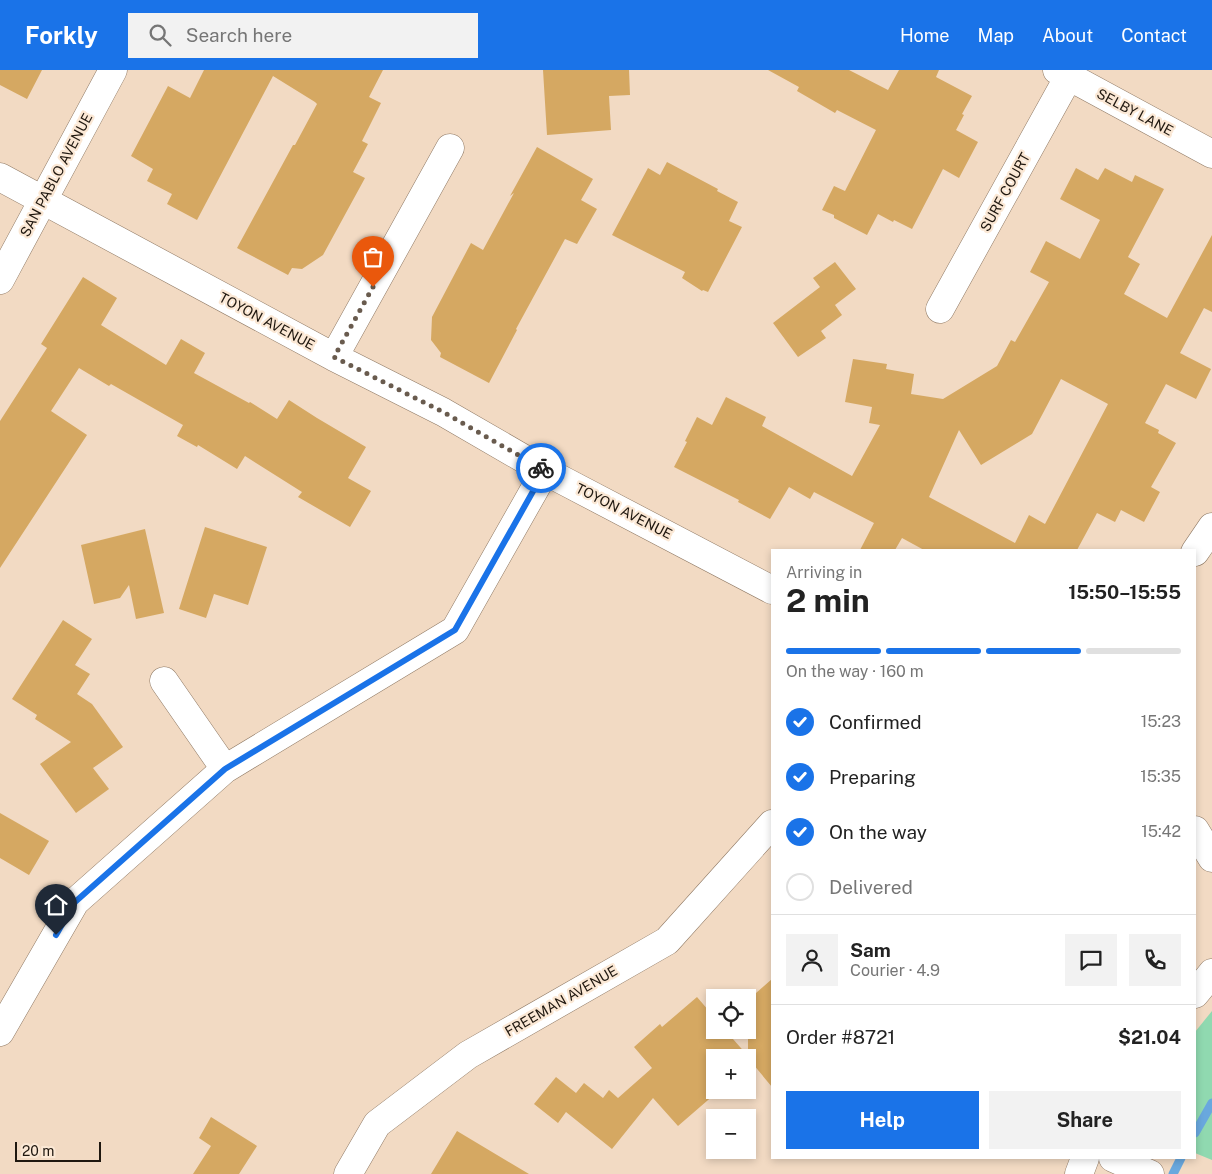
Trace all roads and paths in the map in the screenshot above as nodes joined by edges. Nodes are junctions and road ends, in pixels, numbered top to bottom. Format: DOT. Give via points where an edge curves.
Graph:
graph roads {
  1 [pos="113,70"];
  2 [pos="1063,73"];
  3 [pos="450,148"];
  4 [pos="1212,154"];
  5 [pos="0,177"];
  6 [pos="43,200"];
  7 [pos="0,280"];
  8 [pos="940,308"];
  9 [pos="334,357"];
  10 [pos="545,470"];
  11 [pos="1212,527"];
  12 [pos="1196,551"];
  13 [pos="771,589"];
  14 [pos="164,681"];
  15 [pos="225,769"];
  16 [pos="1196,818"];
  17 [pos="771,825"];
  18 [pos="1212,827"];
  19 [pos="1196,832"];
  20 [pos="1212,858"];
  21 [pos="1212,973"];
  22 [pos="1196,993"];
  23 [pos="0,1032"];
  24 [pos="1085,1159"];
  25 [pos="1115,1159"];
  26 [pos="1146,1172"];
  27 [pos="348,1174"];
  28 [pos="1079,1174"];
  1 -- 6 [label="street, SAN PABLO AVENUE"];
  2 -- 4 [label="street, SELBY LANE"];
  2 -- 8 [label="street, SURF COURT"];
  3 -- 9 [label="street"];
  5 -- 6 [label="street, TOYON AVENUE"];
  6 -- 7 [label="street, SAN PABLO AVENUE"];
  6 -- 9 [label="street, TOYON AVENUE"];
  9 -- 10 [label="street, TOYON AVENUE" via="443,412"];
  10 -- 13 [label="street, TOYON AVENUE"];
  10 -- 15 [label="street" via="455,630"];
  11 -- 12 [label="street"];
  14 -- 15 [label="street"];
  15 -- 23 [label="street" via="75,902"];
  16 -- 18 [label="street"];
  17 -- 27 [label="street, FREEMAN AVENUE" via="666,941 468,1055 377,1124"];
  19 -- 20 [label="street"];
  21 -- 22 [label="street"];
  24 -- 28 [label="street"];
  25 -- 26 [label="street"];
}
